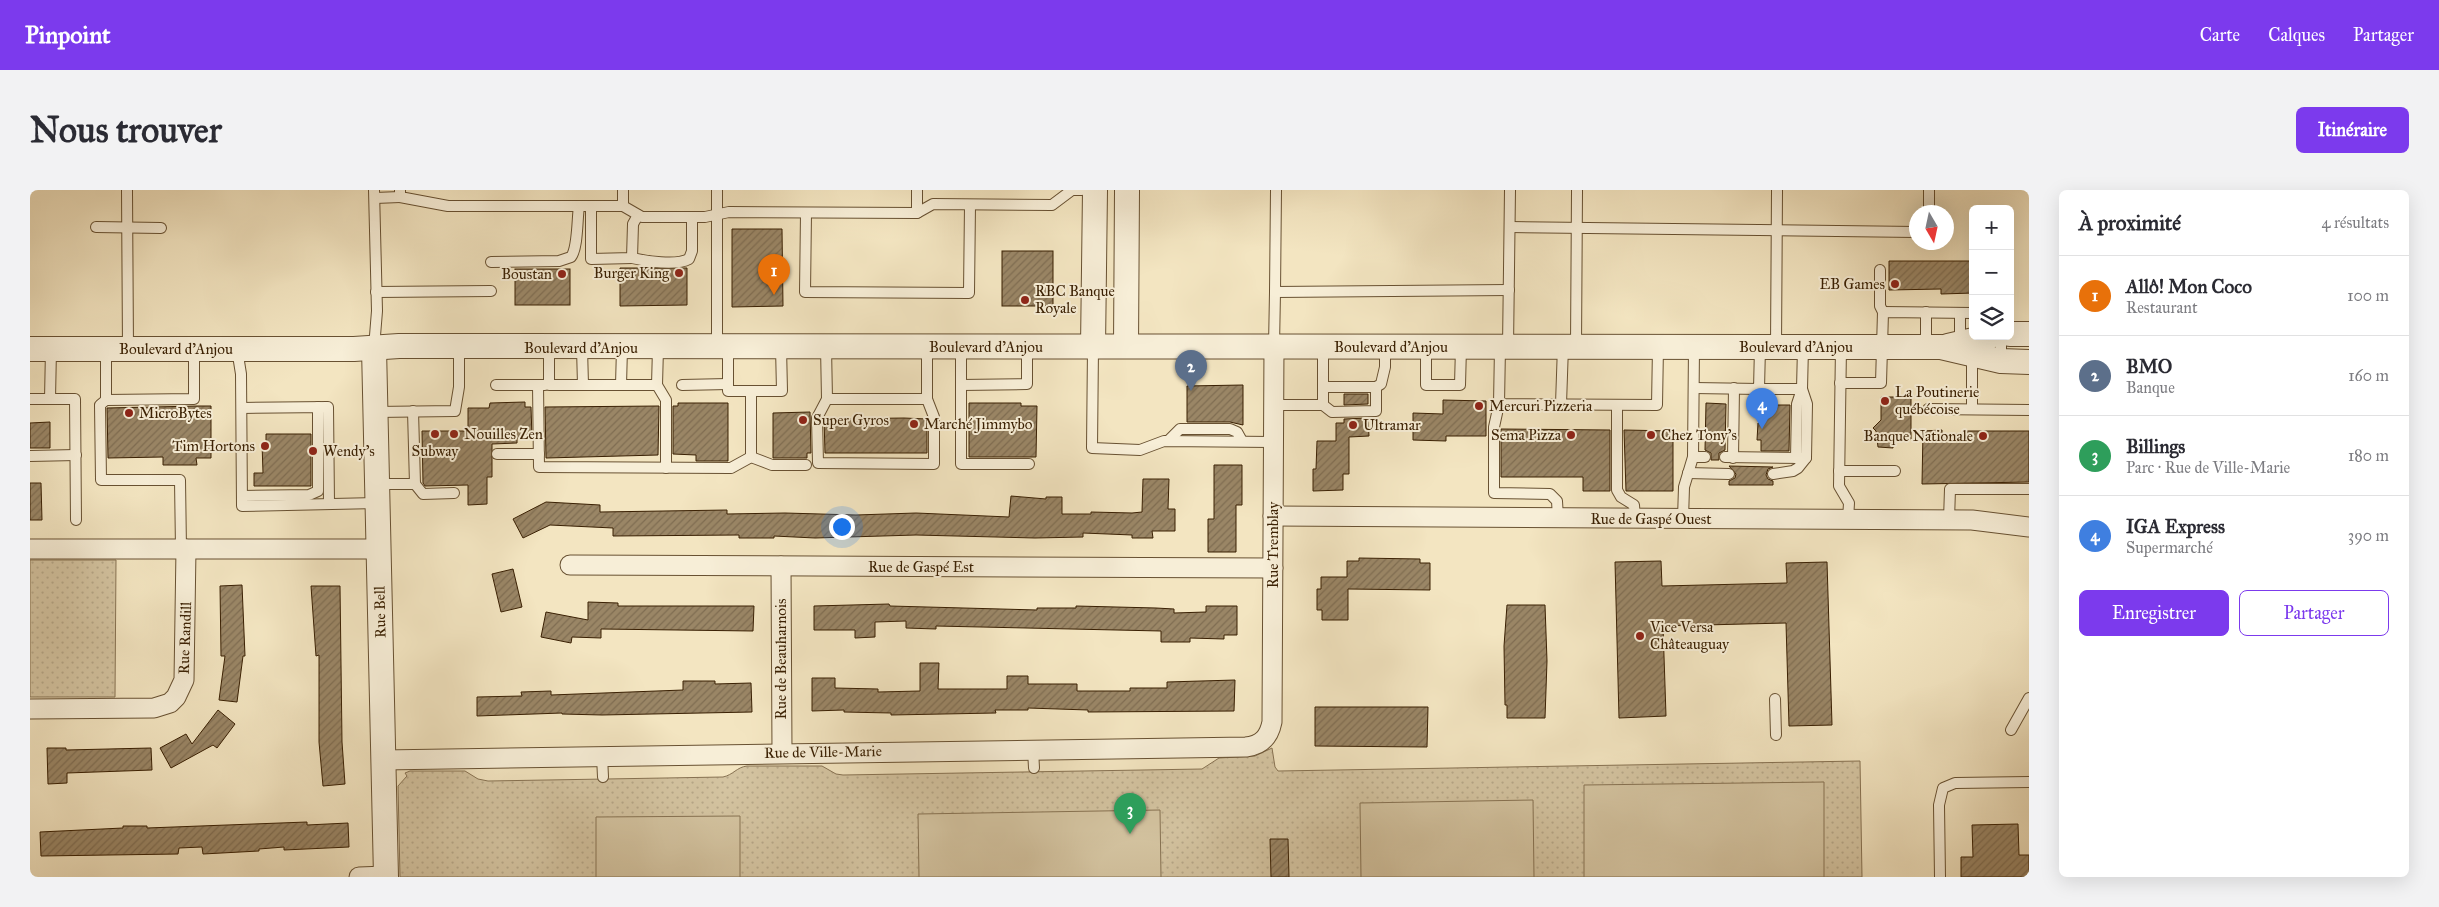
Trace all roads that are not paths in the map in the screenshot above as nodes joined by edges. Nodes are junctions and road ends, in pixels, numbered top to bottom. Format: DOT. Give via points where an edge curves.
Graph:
graph roads {
  1 [pos="126,190"];
  2 [pos="623,190"];
  3 [pos="717,190"];
  4 [pos="917,190"];
  5 [pos="1072,190"];
  6 [pos="1082,190"];
  7 [pos="1095,190"];
  8 [pos="1127,190"];
  9 [pos="1276,190"];
  10 [pos="1510,190"];
  11 [pos="1577,190"];
  12 [pos="1777,190"];
  13 [pos="1929,190"];
  14 [pos="374,194"];
  15 [pos="400,194"];
  16 [pos="970,205"];
  17 [pos="1929,205"];
  18 [pos="579,206"];
  19 [pos="591,206"];
  20 [pos="623,206"];
  21 [pos="806,213"];
  22 [pos="917,213"];
  23 [pos="638,215"];
  24 [pos="717,215"];
  25 [pos="692,217"];
  26 [pos="96,227"];
  27 [pos="1510,227"];
  28 [pos="127,228"];
  29 [pos="161,228"];
  30 [pos="1577,229"];
  31 [pos="1776,230"];
  32 [pos="1909,232"];
  33 [pos="632,258"];
  34 [pos="491,262"];
  35 [pos="1880,270"];
  36 [pos="1509,290"];
  37 [pos="376,292"];
  38 [pos="491,292"];
  39 [pos="1275,292"];
  40 [pos="1883,312"];
  41 [pos="1926,312"];
  42 [pos="1960,313"];
  43 [pos="1969,313"];
  44 [pos="2014,334"];
  45 [pos="2029,334"];
  46 [pos="2001,340"];
  47 [pos="1126,346"];
  48 [pos="1274,346"];
  49 [pos="1323,346"];
  50 [pos="1385,346"];
  51 [pos="1569,346"];
  52 [pos="1960,346"];
  53 [pos="459,347"];
  54 [pos="781,347"];
  55 [pos="826,347"];
  56 [pos="927,347"];
  57 [pos="1093,347"];
  58 [pos="1426,347"];
  59 [pos="1461,347"];
  60 [pos="1504,347"];
  61 [pos="1658,347"];
  62 [pos="1694,347"];
  63 [pos="1768,347"];
  64 [pos="1803,347"];
  65 [pos="1841,347"];
  66 [pos="1883,347"];
  67 [pos="374,348"];
  68 [pos="549,348"];
  69 [pos="582,348"];
  70 [pos="622,348"];
  71 [pos="658,348"];
  72 [pos="722,348"];
  73 [pos="961,348"];
  74 [pos="1027,348"];
  75 [pos="40,349"];
  76 [pos="117,349"];
  77 [pos="194,349"];
  78 [pos="237,349"];
  79 [pos="2001,361"];
  80 [pos="2029,362"];
  81 [pos="1840,383"];
  82 [pos="657,384"];
  83 [pos="728,384"];
  84 [pos="496,385"];
  85 [pos="544,385"];
  86 [pos="583,385"];
  87 [pos="621,385"];
  88 [pos="682,385"];
  89 [pos="961,385"];
  90 [pos="1376,386"];
  91 [pos="1323,387"];
  92 [pos="1694,388"];
  93 [pos="1734,388"];
  94 [pos="1759,389"];
  95 [pos="1802,389"];
  96 [pos="751,391"];
  97 [pos="30,399"];
  98 [pos="50,399"];
  99 [pos="827,399"];
  100 [pos="927,399"];
  101 [pos="106,400"];
  102 [pos="1499,404"];
  103 [pos="1561,404"];
  104 [pos="1274,405"];
  105 [pos="1323,405"];
  106 [pos="1616,405"];
  107 [pos="318,407"];
  108 [pos="242,408"];
  109 [pos="1928,409"];
  110 [pos="1972,409"];
  111 [pos="2029,410"];
  112 [pos="413,411"];
  113 [pos="375,412"];
  114 [pos="1694,412"];
  115 [pos="1706,412"];
  116 [pos="1274,442"];
  117 [pos="497,454"];
  118 [pos="539,454"];
  119 [pos="76,455"];
  120 [pos="30,456"];
  121 [pos="751,457"];
  122 [pos="1693,457"];
  123 [pos="1705,457"];
  124 [pos="1801,458"];
  125 [pos="1029,464"];
  126 [pos="806,465"];
  127 [pos="666,468"];
  128 [pos="1840,471"];
  129 [pos="1895,471"];
  130 [pos="1688,473"];
  131 [pos="1730,474"];
  132 [pos="1773,474"];
  133 [pos="415,484"];
  134 [pos="2029,489"];
  135 [pos="377,494"];
  136 [pos="454,494"];
  137 [pos="242,496"];
  138 [pos="329,503"];
  139 [pos="1273,516"];
  140 [pos="1558,518"];
  141 [pos="1635,519"];
  142 [pos="1683,519"];
  143 [pos="76,520"];
  144 [pos="1848,520"];
  145 [pos="1949,520"];
  146 [pos="2029,527"];
  147 [pos="30,549"];
  148 [pos="183,549"];
  149 [pos="379,549"];
  150 [pos="570,565"];
  151 [pos="781,566"];
  152 [pos="1273,568"];
  153 [pos="2029,698"];
  154 [pos="1774,699"];
  155 [pos="30,709"];
  156 [pos="2012,730"];
  157 [pos="1776,735"];
  158 [pos="1262,741"];
  159 [pos="782,752"];
  160 [pos="602,756"];
  161 [pos="383,760"];
  162 [pos="602,777"];
  163 [pos="2029,782"];
  164 [pos="359,877"];
  165 [pos="386,877"];
  166 [pos="1940,877"];
  1 -- 28 [label="lane"];
  2 -- 20 [label="lane"];
  3 -- 24 [label="lane"];
  4 -- 22 [label="lane"];
  5 -- 6 [label="lane"];
  5 -- 16 [label="lane" via="1052,205"];
  7 -- 57 [label="street"];
  8 -- 47 [label="street"];
  9 -- 39 [label="lane"];
  10 -- 27 [label="lane"];
  11 -- 30 [label="lane"];
  12 -- 31 [label="lane"];
  13 -- 17 [label="lane"];
  14 -- 15 [label="lane"];
  14 -- 37 [label="lane"];
  15 -- 18 [label="lane" via="448,206"];
  16 -- 21 [label="lane" via="969,293 805,292"];
  16 -- 22 [label="lane" via="933,204"];
  18 -- 19 [label="lane"];
  18 -- 34 [label="lane" via="576,246 571,257 559,261"];
  19 -- 20 [label="lane"];
  19 -- 33 [label="lane" via="591,259"];
  20 -- 23 [label="lane"];
  21 -- 22 [label="lane"];
  21 -- 24 [label="lane" via="729,212"];
  23 -- 25 [label="lane"];
  23 -- 33 [label="lane" via="633,224"];
  24 -- 25 [label="lane"];
  24 -- 72 [label="lane"];
  25 -- 33 [label="lane" via="689,259 656,262"];
  26 -- 28 [label="lane"];
  27 -- 30 [label="lane"];
  27 -- 36 [label="lane"];
  28 -- 29 [label="lane"];
  28 -- 76 [label="lane"];
  30 -- 31 [label="lane"];
  30 -- 51 [label="lane"];
  31 -- 32 [label="lane"];
  31 -- 63 [label="lane"];
  35 -- 40 [label="lane" via="1880,306"];
  36 -- 39 [label="lane"];
  36 -- 60 [label="lane"];
  37 -- 38 [label="lane"];
  37 -- 67 [label="lane"];
  39 -- 48 [label="lane"];
  40 -- 41 [label="lane"];
  40 -- 66 [label="lane"];
  41 -- 42 [label="lane"];
  41 -- 52 [label="lane"];
  42 -- 43 [label="lane"];
  42 -- 52 [label="lane"];
  44 -- 45 [label="street"];
  46 -- 79 [label="lane"];
  47 -- 48 [label="street, Boulevard d'Anjou"];
  47 -- 57 [label="street, Boulevard d'Anjou"];
  48 -- 49 [label="street, Boulevard d'Anjou"];
  48 -- 104 [label="street, Rue Tremblay"];
  49 -- 50 [label="street, Boulevard d'Anjou"];
  49 -- 91 [label="lane"];
  50 -- 58 [label="street, Boulevard d'Anjou"];
  50 -- 90 [label="lane" via="1384,372 1381,384"];
  51 -- 60 [label="street, Boulevard d'Anjou"];
  51 -- 61 [label="street, Boulevard d'Anjou"];
  51 -- 103 [label="lane"];
  52 -- 66 [label="street, Boulevard d'Anjou"];
  52 -- 79 [label="street, Boulevard d'Anjou"];
  52 -- 110 [label="lane"];
  53 -- 67 [label="street, Boulevard d'Anjou"];
  53 -- 68 [label="street, Boulevard d'Anjou"];
  53 -- 112 [label="lane" via="455,411"];
  54 -- 55 [label="street, Boulevard d'Anjou"];
  54 -- 72 [label="street, Boulevard d'Anjou"];
  54 -- 96 [label="lane" via="782,391"];
  55 -- 56 [label="street, Boulevard d'Anjou"];
  55 -- 99 [label="lane"];
  56 -- 73 [label="street, Boulevard d'Anjou"];
  56 -- 100 [label="lane"];
  57 -- 74 [label="street, Boulevard d'Anjou"];
  57 -- 116 [label="lane" via="1092,448 1140,450 1168,441"];
  58 -- 59 [label="street, Boulevard d'Anjou"];
  58 -- 59 [label="lane" via="1426,385 1460,385"];
  59 -- 60 [label="street, Boulevard d'Anjou"];
  60 -- 102 [label="lane"];
  61 -- 62 [label="street, Boulevard d'Anjou"];
  61 -- 106 [label="lane" via="1657,405"];
  62 -- 63 [label="street, Boulevard d'Anjou"];
  62 -- 92 [label="lane"];
  63 -- 64 [label="street, Boulevard d'Anjou"];
  63 -- 94 [label="lane"];
  64 -- 65 [label="street, Boulevard d'Anjou"];
  64 -- 95 [label="lane"];
  65 -- 66 [label="street, Boulevard d'Anjou"];
  65 -- 81 [label="lane"];
  66 -- 81 [label="lane" via="1882,383"];
  67 -- 78 [label="street, Boulevard d'Anjou"];
  67 -- 113 [label="street, Rue Bell"];
  68 -- 69 [label="street, Boulevard d'Anjou"];
  68 -- 85 [label="lane"];
  69 -- 70 [label="street, Boulevard d'Anjou"];
  69 -- 86 [label="lane"];
  70 -- 71 [label="street, Boulevard d'Anjou"];
  70 -- 87 [label="lane"];
  71 -- 72 [label="street, Boulevard d'Anjou"];
  71 -- 82 [label="lane"];
  72 -- 83 [label="lane"];
  73 -- 74 [label="street, Boulevard d'Anjou"];
  73 -- 89 [label="lane"];
  74 -- 89 [label="lane" via="1027,384"];
  75 -- 76 [label="street, Boulevard d'Anjou"];
  75 -- 98 [label="lane"];
  76 -- 77 [label="street, Boulevard d'Anjou"];
  76 -- 101 [label="lane"];
  77 -- 78 [label="street, Boulevard d'Anjou"];
  77 -- 101 [label="lane" via="194,399"];
  78 -- 108 [label="lane" via="242,374"];
  79 -- 80 [label="street, Boulevard d'Anjou"];
  81 -- 128 [label="lane"];
  82 -- 87 [label="lane"];
  82 -- 127 [label="lane" via="666,400"];
  83 -- 88 [label="lane"];
  83 -- 96 [label="lane" via="728,391"];
  84 -- 85 [label="lane"];
  85 -- 86 [label="lane"];
  85 -- 118 [label="lane"];
  86 -- 87 [label="lane"];
  89 -- 125 [label="lane" via="961,464"];
  90 -- 91 [label="lane" via="1352,389"];
  90 -- 105 [label="lane" via="1376,411 1332,412"];
  91 -- 105 [label="lane"];
  92 -- 93 [label="lane"];
  92 -- 114 [label="lane"];
  93 -- 94 [label="lane"];
  93 -- 124 [label="lane" via="1729,412 1729,458"];
  94 -- 95 [label="lane"];
  95 -- 124 [label="lane" via="1807,404"];
  96 -- 121 [label="lane"];
  97 -- 98 [label="lane"];
  98 -- 119 [label="lane" via="75,399"];
  99 -- 100 [label="lane"];
  99 -- 100 [label="lane" via="817,418 818,463 934,464 934,417"];
  101 -- 148 [label="lane" via="100,405 101,480 180,480"];
  102 -- 103 [label="lane"];
  102 -- 140 [label="lane" via="1494,427 1494,493 1550,494 1557,501"];
  103 -- 106 [label="lane"];
  104 -- 105 [label="lane"];
  104 -- 116 [label="street, Rue Tremblay"];
  106 -- 141 [label="lane" via="1617,490 1634,505"];
  107 -- 108 [label="lane"];
  107 -- 137 [label="lane" via="318,490 309,495"];
  107 -- 138 [label="lane" via="328,407"];
  108 -- 137 [label="lane"];
  109 -- 110 [label="lane"];
  110 -- 111 [label="lane"];
  112 -- 113 [label="lane"];
  112 -- 133 [label="lane"];
  113 -- 135 [label="street, Rue Bell"];
  114 -- 115 [label="lane"];
  114 -- 122 [label="lane"];
  116 -- 139 [label="street, Rue Tremblay"];
  117 -- 118 [label="lane"];
  118 -- 127 [label="lane" via="539,467"];
  119 -- 120 [label="lane"];
  119 -- 143 [label="lane"];
  121 -- 126 [label="lane" via="772,465"];
  121 -- 127 [label="lane" via="731,468"];
  122 -- 123 [label="lane"];
  122 -- 130 [label="lane"];
  124 -- 132 [label="lane" via="1798,468 1788,473"];
  128 -- 129 [label="lane"];
  128 -- 144 [label="lane" via="1839,486 1849,503"];
  130 -- 131 [label="lane"];
  130 -- 142 [label="lane"];
  133 -- 135 [label="lane"];
  133 -- 136 [label="lane" via="423,494"];
  134 -- 145 [label="lane" via="1950,489"];
  135 -- 138 [label="lane"];
  135 -- 149 [label="street, Rue Bell"];
  137 -- 138 [label="lane" via="242,506"];
  139 -- 140 [label="street, Rue de Gaspé Ouest"];
  139 -- 152 [label="street, Rue Tremblay"];
  140 -- 141 [label="street, Rue de Gaspé Ouest"];
  141 -- 142 [label="street, Rue de Gaspé Ouest"];
  142 -- 144 [label="street, Rue de Gaspé Ouest"];
  144 -- 145 [label="street, Rue de Gaspé Ouest"];
  145 -- 146 [label="street, Rue de Gaspé Ouest"];
  147 -- 148 [label="street"];
  148 -- 149 [label="street"];
  148 -- 155 [label="street, Rue Randill" via="185,670 176,697 170,703 154,708"];
  149 -- 161 [label="street, Rue Bell"];
  150 -- 151 [label="street, Rue de Gaspé Est"];
  151 -- 152 [label="street, Rue de Gaspé Est"];
  151 -- 159 [label="street, Rue de Beauharnois"];
  152 -- 158 [label="street, Rue Tremblay" via="1272,722"];
  153 -- 156 [label="lane"];
  154 -- 157 [label="lane"];
  158 -- 159 [label="street, Rue de Ville-Marie" via="1246,747 1034,759"];
  159 -- 160 [label="street, Rue de Ville-Marie"];
  160 -- 161 [label="street, Rue de Ville-Marie"];
  160 -- 162 [label="lane"];
  161 -- 165 [label="street, Rue Bell"];
  163 -- 166 [label="lane" via="1955,783 1943,788 1939,805"];
  164 -- 165 [label="street"];
}
